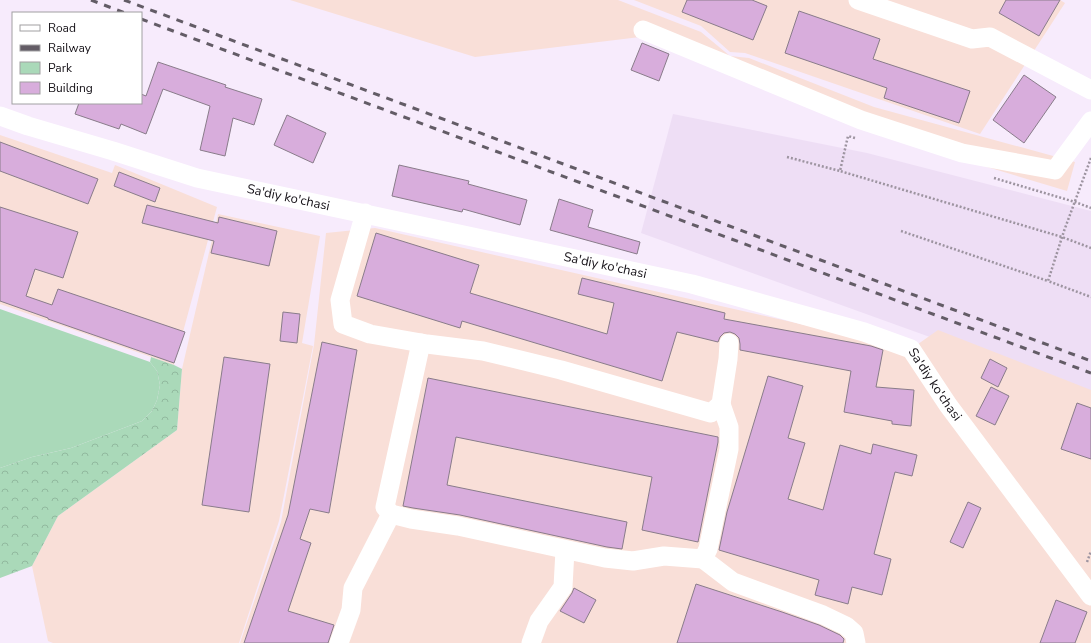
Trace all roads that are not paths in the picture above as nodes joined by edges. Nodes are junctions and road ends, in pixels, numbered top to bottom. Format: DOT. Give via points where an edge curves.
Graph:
graph roads {
  1 [pos="858,0"];
  2 [pos="643,30"];
  3 [pos="1091,90"];
  4 [pos="0,116"];
  5 [pos="1091,121"];
  6 [pos="365,214"];
  7 [pos="422,343"];
  8 [pos="729,343"];
  9 [pos="721,404"];
  10 [pos="391,514"];
  11 [pos="565,550"];
  12 [pos="703,559"];
  13 [pos="1091,596"];
  14 [pos="340,643"];
  15 [pos="531,643"];
  16 [pos="856,643"];
  1 -- 3 [label="street" via="972,39 990,37"];
  2 -- 5 [label="street" via="861,120 962,153 1055,170"];
  4 -- 6 [label="street, Sa'diy ko'chasi" via="197,178"];
  6 -- 7 [label="street" via="340,300 343,324 370,334"];
  6 -- 13 [label="street, Sa'diy ko'chasi" via="692,284 864,332 911,349 948,405"];
  7 -- 9 [label="street" via="483,351 561,370 711,413"];
  7 -- 10 [label="street" via="385,507"];
  8 -- 9 [label="street"];
  9 -- 12 [label="street" via="729,427 729,450 708,549"];
  10 -- 11 [label="street"];
  10 -- 14 [label="street" via="353,588 351,610"];
  11 -- 12 [label="street" via="633,561 664,556"];
  11 -- 15 [label="street" via="563,587 539,621"];
  12 -- 16 [label="street" via="733,582 846,626 854,634"];
}
